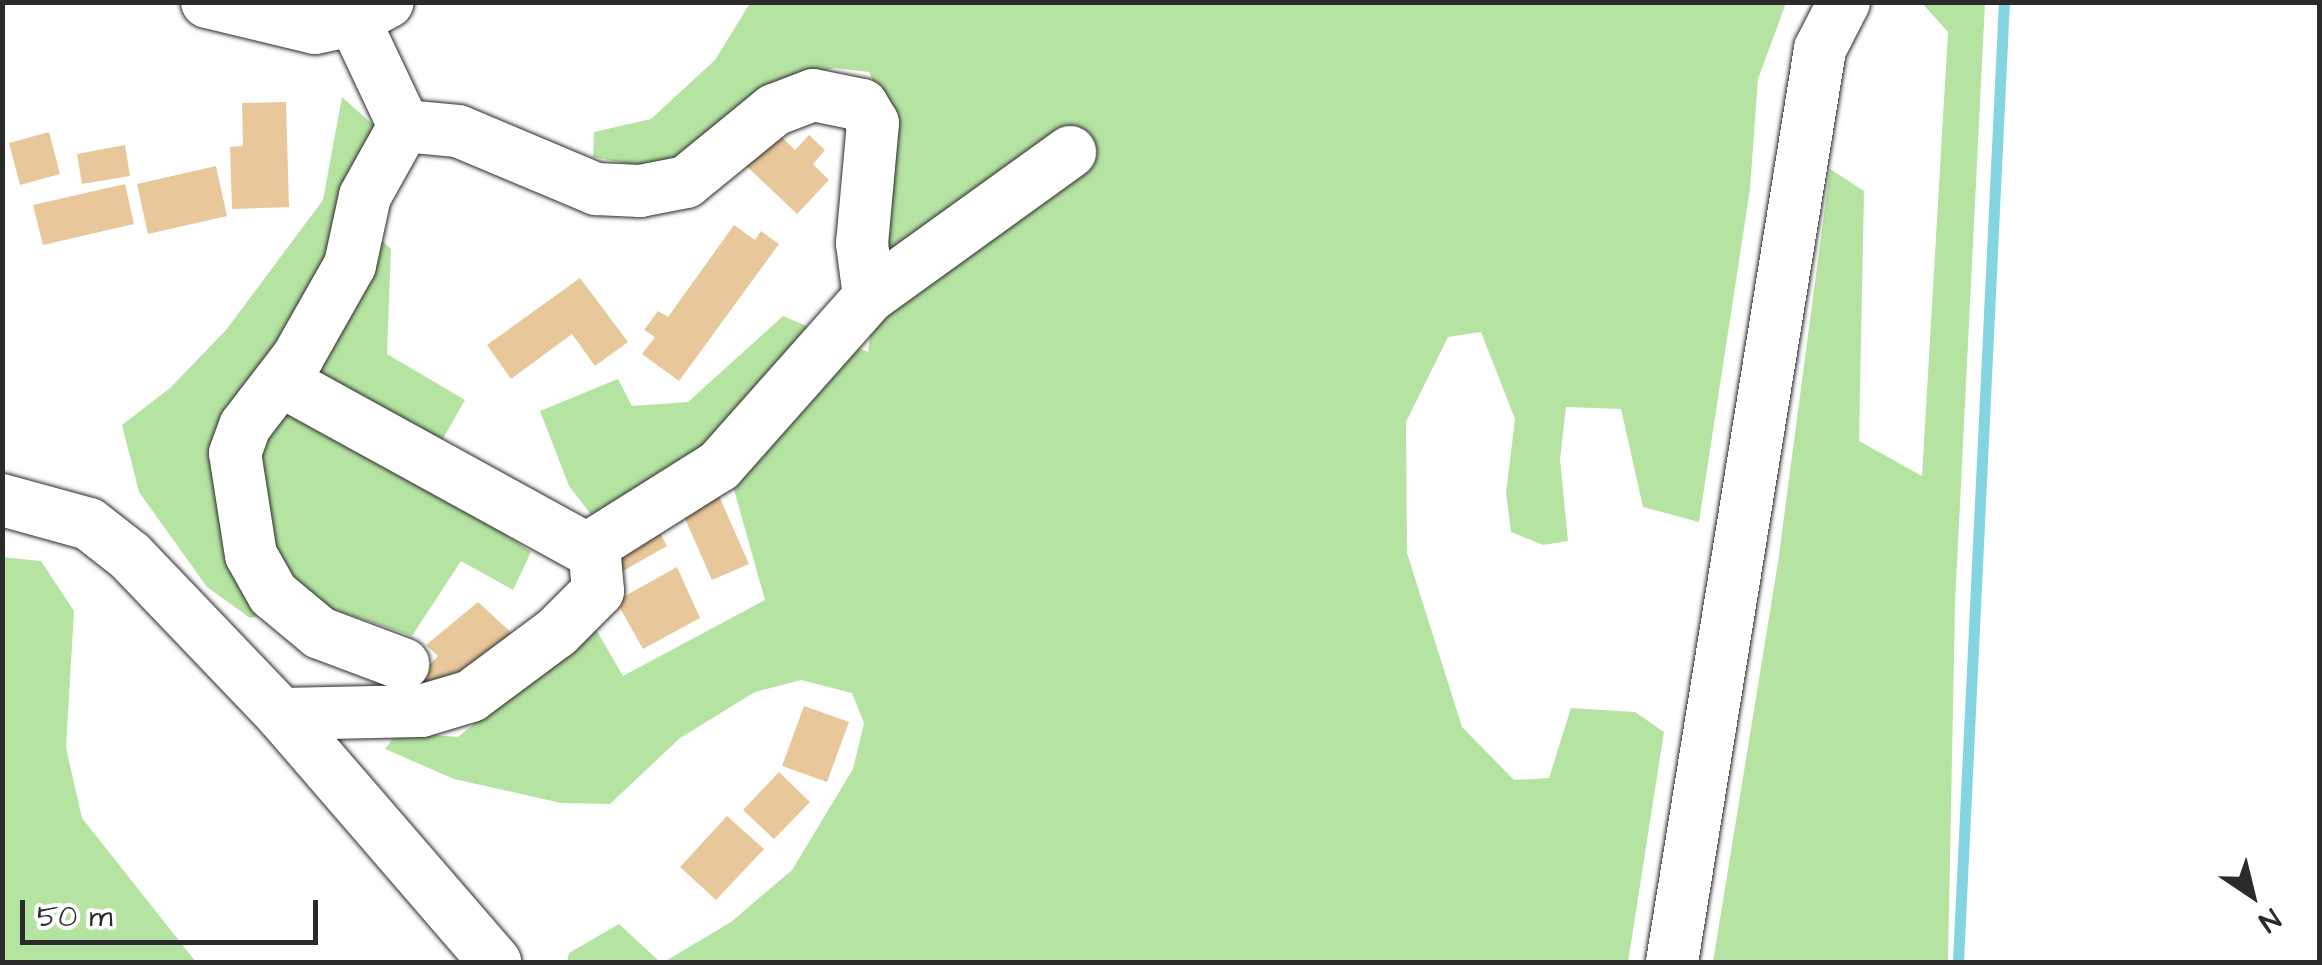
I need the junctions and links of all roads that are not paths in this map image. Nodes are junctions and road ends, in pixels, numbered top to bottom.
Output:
1 (207, 2) edge
2 (1844, 2) edge
3 (371, 12) edge
4 (404, 126) junction
5 (1070, 152) dead end
6 (868, 297) junction
7 (281, 380) junction
8 (2, 500) edge
9 (586, 549) junction
10 (403, 664) dead end
11 (280, 714) junction
12 (494, 962) edge
13 (1672, 962) edge

1 - 3 street
2 - 13 street
3 - 4 street
4 - 6 street
4 - 7 street
5 - 6 street
6 - 9 street
7 - 9 street
7 - 10 street
8 - 11 street
9 - 11 street
11 - 12 street

